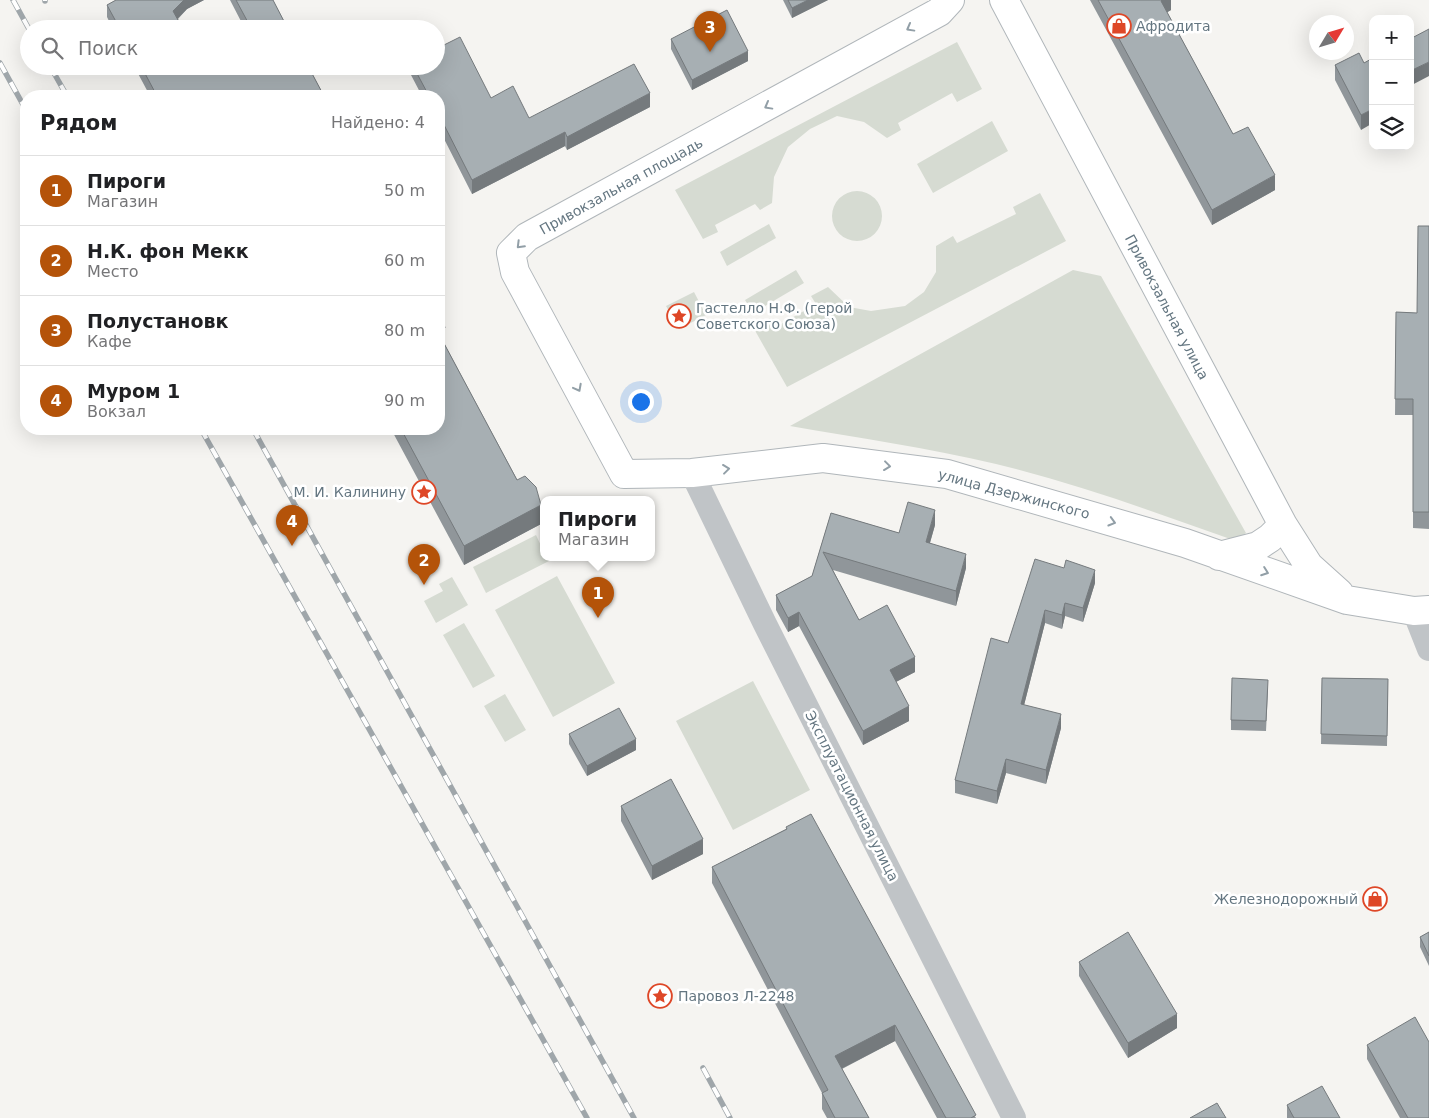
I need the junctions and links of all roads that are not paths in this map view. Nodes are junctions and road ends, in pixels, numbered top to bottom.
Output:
1 (950, 0) edge
2 (1004, 0) edge
3 (692, 473) junction
4 (624, 474) joint
5 (1283, 525) junction
6 (1219, 556) junction
7 (1346, 600) junction
8 (1422, 610) edge
9 (1429, 649) edge
10 (1014, 1118) edge

1 -> 4 street, Привокзальная площадь
2 - 5 street, Привокзальная улица
3 - 4 street, улица Дзержинского
3 -> 6 street, улица Дзержинского
3 - 10 street, Эксплуатационная улица
5 - 6 street
5 - 7 street, Привокзальная улица
6 -> 7 street, улица Дзержинского
7 - 8 street, улица Дзержинского
8 - 9 street

